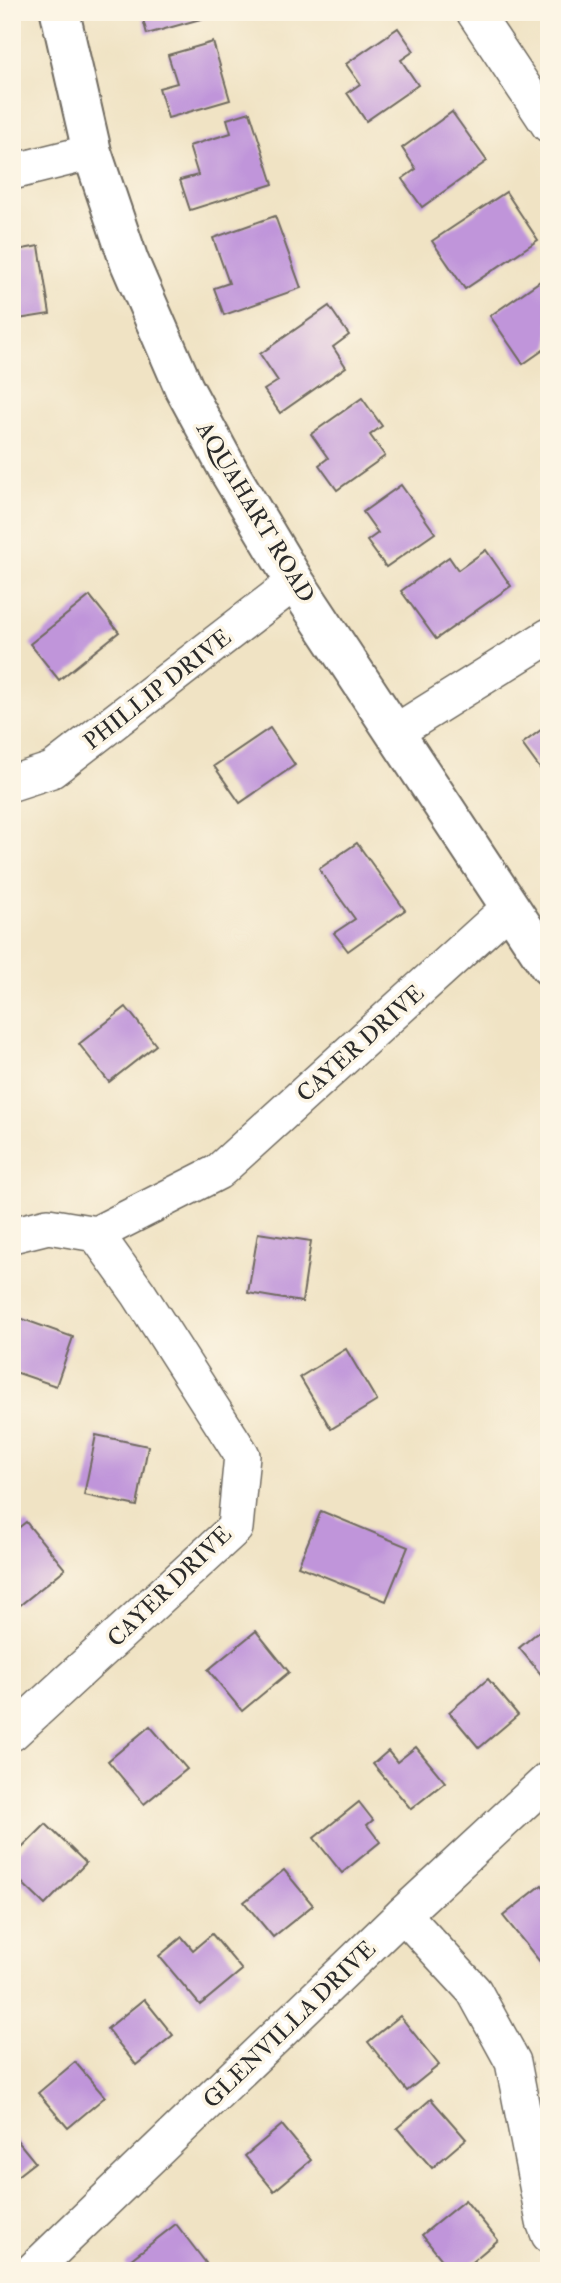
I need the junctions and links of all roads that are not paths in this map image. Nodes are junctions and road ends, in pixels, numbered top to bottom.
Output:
1 (60, 12) edge
2 (474, 12) edge
3 (549, 125) edge
4 (92, 152) junction
5 (12, 172) edge
6 (295, 582) junction
7 (549, 636) edge
8 (394, 733) junction
9 (12, 783) edge
10 (510, 907) junction
11 (549, 966) edge
12 (96, 1234) junction
13 (12, 1235) edge
14 (12, 1733) edge
15 (549, 1779) edge
16 (403, 1914) junction
17 (549, 2235) edge
18 (32, 2271) edge

1 - 4 street, AQUAHART ROAD
2 - 3 street
4 - 5 street
4 - 6 street, AQUAHART ROAD
6 - 8 street, AQUAHART ROAD
6 - 9 street, PHILLIP DRIVE
7 - 8 street
8 - 10 street, AQUAHART ROAD
10 - 11 street, AQUAHART ROAD
10 - 12 street, CAYER DRIVE
12 - 13 street
12 - 14 street, CAYER DRIVE
15 - 16 street, GLENVILLA DRIVE
16 - 17 street
16 - 18 street, GLENVILLA DRIVE

